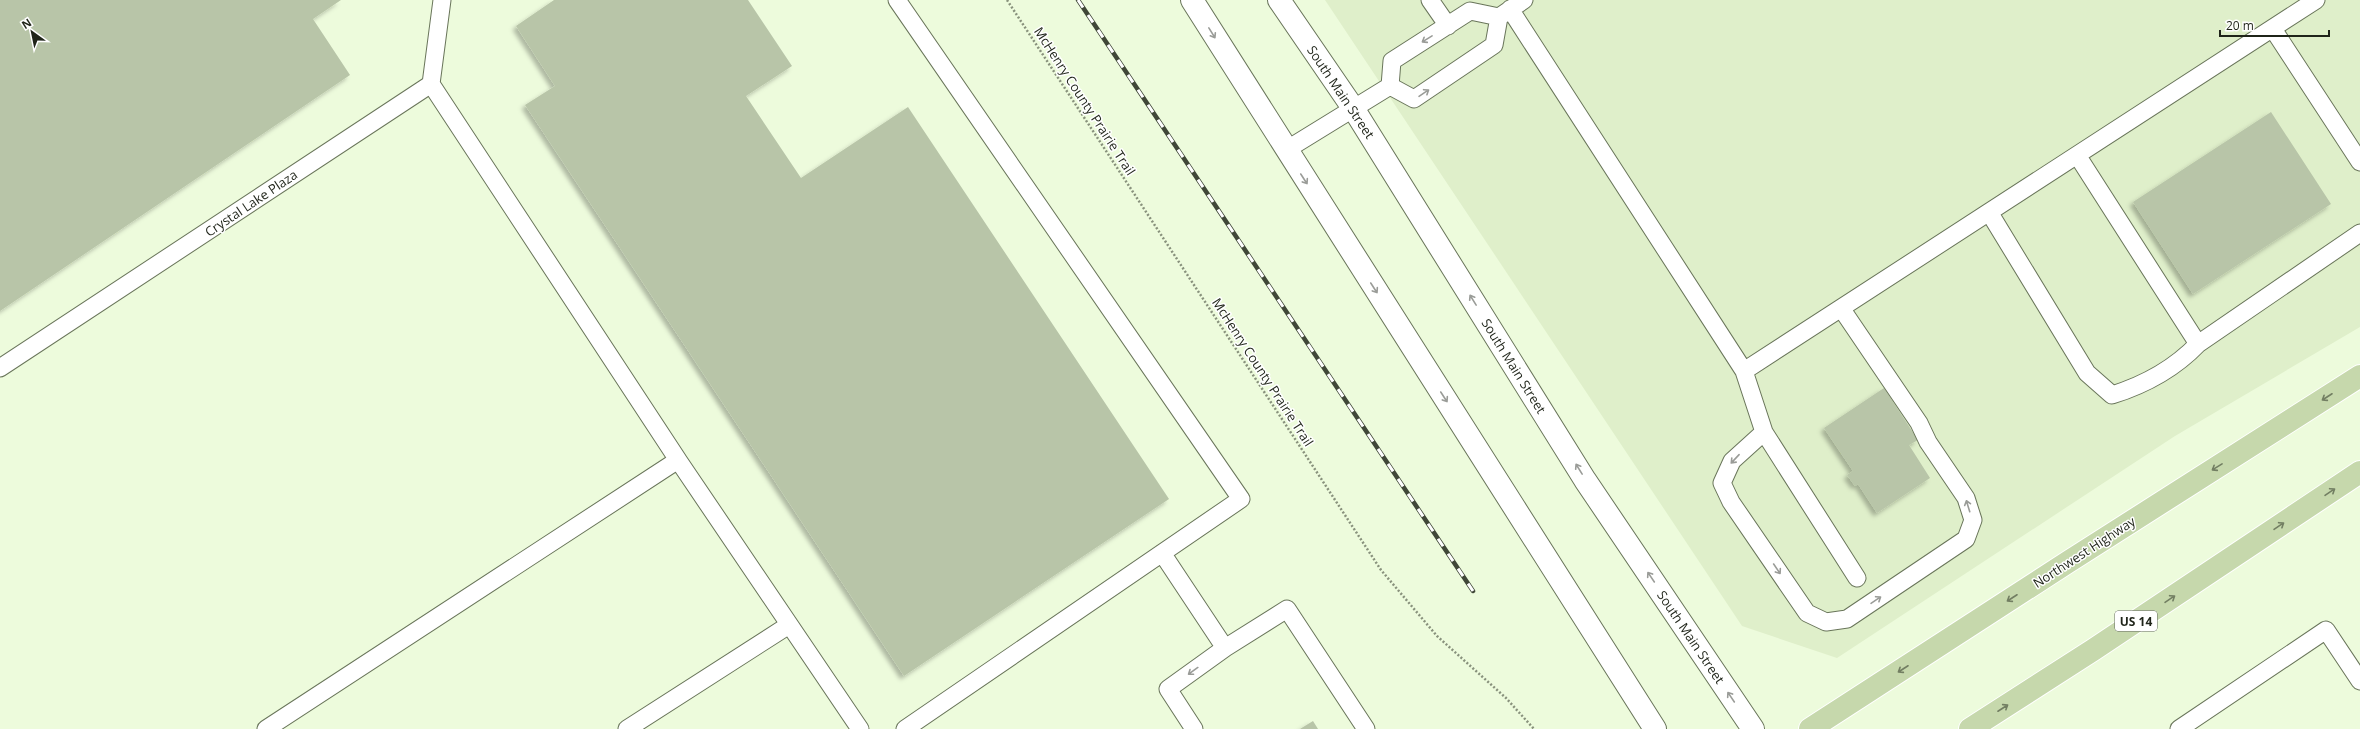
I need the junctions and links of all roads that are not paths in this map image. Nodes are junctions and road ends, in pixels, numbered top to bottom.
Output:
1 (442, 0) edge
2 (897, 0) edge
3 (1192, 0) edge
4 (1279, 0) edge
5 (1430, 0) edge
6 (2316, 0) edge
7 (1511, 8) edge
8 (1448, 26) junction
9 (2273, 29) junction
10 (431, 84) junction
11 (1390, 86) junction
12 (1353, 108) junction
13 (1286, 150) junction
14 (2077, 155) junction
15 (2360, 162) edge
16 (1989, 212) junction
17 (2360, 233) edge
18 (1841, 308) junction
19 (2198, 344) junction
20 (0, 368) edge
21 (1744, 371) junction
22 (2360, 376) edge
23 (1764, 432) junction
24 (678, 460) junction
25 (2360, 472) edge
26 (1162, 553) junction
27 (1857, 578) dead end
28 (789, 625) junction
29 (1225, 648) junction
30 (2360, 682) edge
31 (266, 729) edge
32 (627, 729) edge
33 (860, 729) edge
34 (905, 729) edge
35 (1194, 729) edge
36 (1366, 729) edge
37 (1655, 729) edge
38 (1753, 729) edge
39 (1810, 729) edge
40 (1970, 729) edge
41 (2180, 729) edge

1 - 10 lane
2 - 26 lane
3 -> 13 street
4 - 12 street, South Main Street
5 - 8 lane
6 - 9 lane
7 - 8 lane
11 -> 7 lane
7 - 21 lane
8 -> 11 lane
9 - 14 lane
9 - 15 lane
10 - 20 lane, Crystal Lake Plaza
10 - 24 lane
11 - 12 lane
12 - 13 lane
38 -> 12 street, South Main Street
13 -> 37 street
14 - 16 lane
14 - 19 lane
16 - 18 lane
16 - 19 lane
17 - 19 lane
18 - 21 lane
23 -> 18 lane
21 - 23 lane
22 -> 39 main road, Northwest Highway
23 - 27 lane
24 - 28 lane
24 - 31 lane
40 -> 25 main road, US 14
26 - 29 lane
26 - 34 lane
28 - 32 lane
28 - 33 lane
29 -> 35 lane
29 - 36 lane
30 - 41 lane

